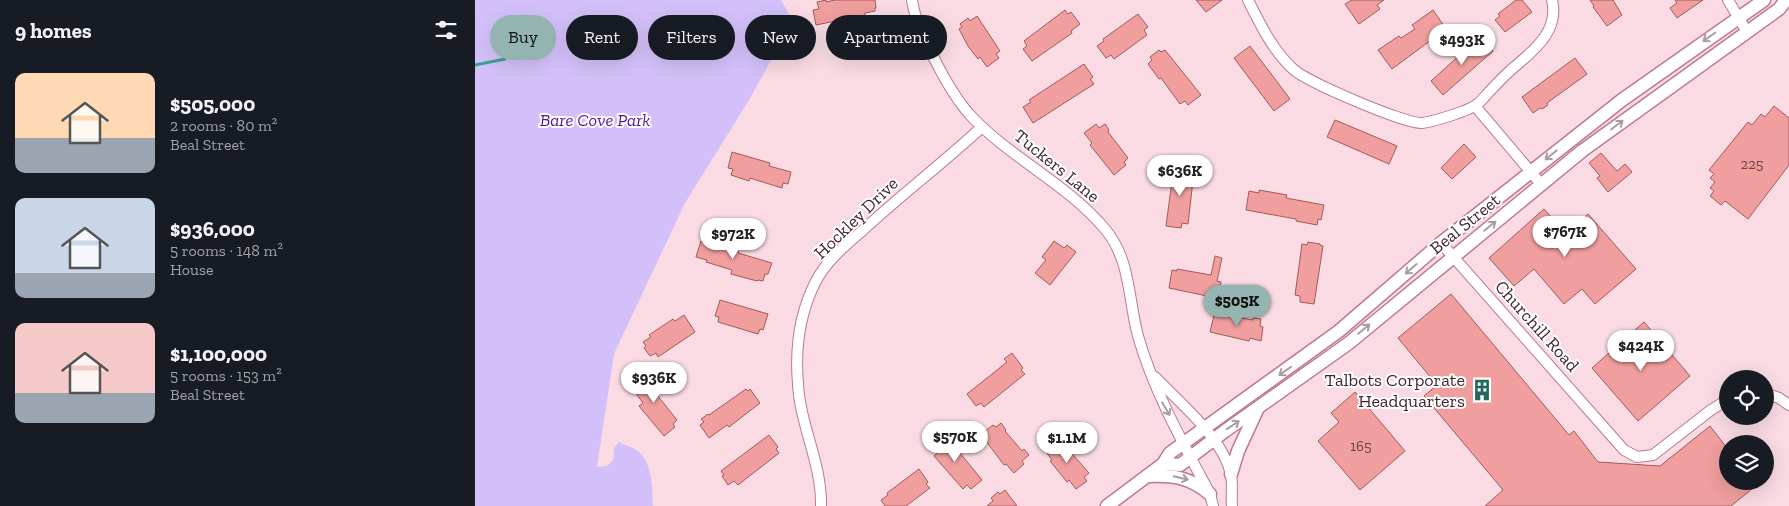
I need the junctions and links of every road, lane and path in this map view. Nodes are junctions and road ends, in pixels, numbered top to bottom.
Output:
1 (912, 0) edge
2 (1248, 0) edge
3 (1552, 0) edge
4 (1728, 0) edge
5 (1764, 0) edge
6 (1786, 0) edge
7 (1739, 17) junction
8 (1747, 32) junction
9 (1475, 106) junction
10 (982, 127) junction
11 (1530, 172) junction
12 (1541, 184) junction
13 (1441, 243) junction
14 (1453, 256) junction
15 (1151, 373) junction
16 (1774, 396) edge
17 (1719, 405) edge
18 (1789, 405) edge
19 (1259, 408) junction
20 (1204, 428) junction
21 (1213, 440) junction
22 (1183, 444) junction
23 (1191, 458) junction
24 (1163, 464) junction
25 (1231, 474) junction
26 (1147, 476) junction
27 (1211, 500) edge
28 (821, 506) edge
29 (1107, 506) edge
30 (1231, 506) edge

1 - 10 street, Tuckers Lane
2 - 9 street
3 - 9 street
4 - 7 street
5 - 7 street, Beal Street
6 - 8 street, Beal Street
7 - 8 street
7 -> 11 street, Beal Street
12 -> 8 street, Beal Street
9 - 11 street
10 - 15 street, Tuckers Lane
10 - 28 street, Hockley Drive
11 - 12 street
11 - 13 street, Beal Street
14 -> 12 street, Beal Street
13 - 14 street, Churchill Road
13 -> 20 street, Beal Street
14 - 17 street, Churchill Road
19 -> 14 street, Beal Street
15 - 20 street, Tuckers Lane
15 -> 22 street, Tuckers Lane
16 - 18 street
21 -> 19 street, Beal Street
19 - 25 street
20 - 21 street, Tuckers Lane
20 - 22 street, Beal Street
21 - 23 street, Beal Street
21 - 25 street, Tuckers Lane
22 - 23 street, Tuckers Lane
22 - 24 street, Beal Street
23 - 24 street, Beal Street
23 - 27 street, Tuckers Lane
24 - 26 street, Beal Street
25 - 30 street
26 -> 27 street
26 - 29 street, Beal Street

